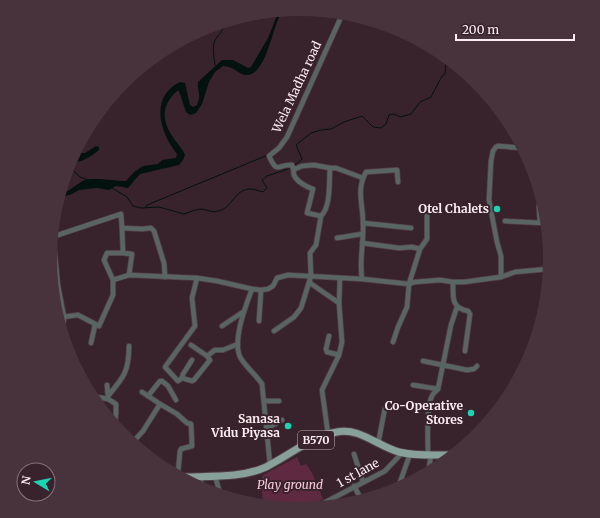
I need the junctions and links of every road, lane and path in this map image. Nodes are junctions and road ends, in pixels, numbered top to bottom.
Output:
1 (340, 20) edge
2 (515, 148) edge
3 (293, 166) junction
4 (330, 168) junction
5 (363, 178) junction
6 (398, 182) dead end
7 (427, 215) dead end
8 (321, 216) junction
9 (504, 221) dead end
10 (363, 223) junction
11 (541, 223) edge
12 (122, 228) junction
13 (411, 228) dead end
14 (362, 234) junction
15 (59, 235) edge
16 (337, 238) dead end
17 (362, 243) junction
18 (420, 249) junction
19 (123, 254) junction
20 (542, 270) edge
21 (129, 275) junction
22 (311, 276) junction
23 (165, 277) junction
24 (501, 277) junction
25 (197, 278) junction
26 (340, 278) junction
27 (362, 279) junction
28 (113, 280) junction
29 (453, 282) junction
30 (310, 283) junction
31 (409, 284) junction
32 (252, 289) junction
33 (261, 290) junction
34 (339, 303) junction
35 (457, 307) junction
36 (243, 312) junction
37 (64, 317) edge
38 (259, 321) dead end
39 (95, 325) junction
40 (222, 326) dead end
41 (274, 331) dead end
42 (329, 336) dead end
43 (393, 342) dead end
44 (91, 343) dead end
45 (238, 344) junction
46 (191, 345) dead end
47 (129, 346) dead end
48 (465, 351) dead end
49 (339, 354) junction
50 (207, 356) junction
51 (192, 360) dead end
52 (423, 361) dead end
53 (443, 365) junction
54 (477, 366) dead end
55 (182, 378) junction
56 (108, 385) dead end
57 (413, 386) dead end
58 (438, 389) junction
59 (142, 392) dead end
60 (148, 396) junction
61 (100, 397) edge
62 (108, 397) junction
63 (176, 400) dead end
64 (265, 401) junction
65 (279, 401) dead end
66 (160, 404) junction
67 (385, 408) dead end
68 (115, 417) edge
69 (282, 420) dead end
70 (266, 429) junction
71 (328, 434) junction
72 (136, 438) edge
73 (378, 444) junction
74 (402, 453) junction
75 (354, 454) dead end
76 (410, 454) junction
77 (430, 455) junction
78 (444, 455) edge
79 (270, 464) junction
80 (429, 465) edge
81 (178, 469) edge
82 (215, 476) junction
83 (193, 477) edge
84 (200, 477) junction
85 (401, 480) edge
86 (201, 481) edge
87 (363, 482) junction
88 (354, 486) junction
89 (218, 488) edge
90 (359, 495) edge
91 (329, 500) edge

1 - 3 street, Wela Madha road
2 - 24 street
3 - 4 street
3 - 8 street
4 - 5 street
4 - 8 street
5 - 6 street
5 - 10 street
7 - 18 street
8 - 22 street
9 - 11 street
10 - 13 street
10 - 14 street
12 - 15 street
12 - 19 street
12 - 23 street
14 - 16 street
14 - 17 street
17 - 18 street
17 - 27 street
18 - 31 street
19 - 21 street
19 - 28 street
20 - 24 street
21 - 23 street
21 - 28 street
22 - 26 street
22 - 30 street
22 - 33 street
23 - 25 street
24 - 29 street
25 - 32 street
25 - 55 street
26 - 27 street
26 - 34 street
27 - 31 street
28 - 39 street
29 - 31 street
29 - 35 street
30 - 34 street
30 - 41 street
31 - 43 street
32 - 33 street
32 - 36 street
33 - 38 street
34 - 49 street
35 - 48 street
35 - 53 street
36 - 40 street
36 - 45 street
37 - 39 street
39 - 44 street
42 - 49 street
45 - 50 street
45 - 64 street
46 - 50 street
47 - 62 street
49 - 71 street
50 - 55 street
51 - 55 street
52 - 53 street
53 - 54 street
53 - 58 street
56 - 62 street
57 - 58 street
58 - 77 street
59 - 60 street
60 - 63 street
60 - 66 street
61 - 62 street
62 - 68 street
64 - 65 street
64 - 70 street
66 - 72 street
66 - 81 street
67 - 73 street
69 - 70 street
70 - 79 street
71 - 73 main road, B570
71 - 79 main road, B570
73 - 74 main road, B570
74 - 76 main road, B570
74 - 87 street, 1 st lane
75 - 87 street
76 - 77 main road, B570
76 - 85 street
77 - 78 main road, B570
77 - 80 street
79 - 82 main road, B570
82 - 84 main road, B570
82 - 89 street
83 - 84 main road, B570
84 - 86 street
87 - 88 street, 1 st lane
88 - 90 street
88 - 91 street, 1 st lane

